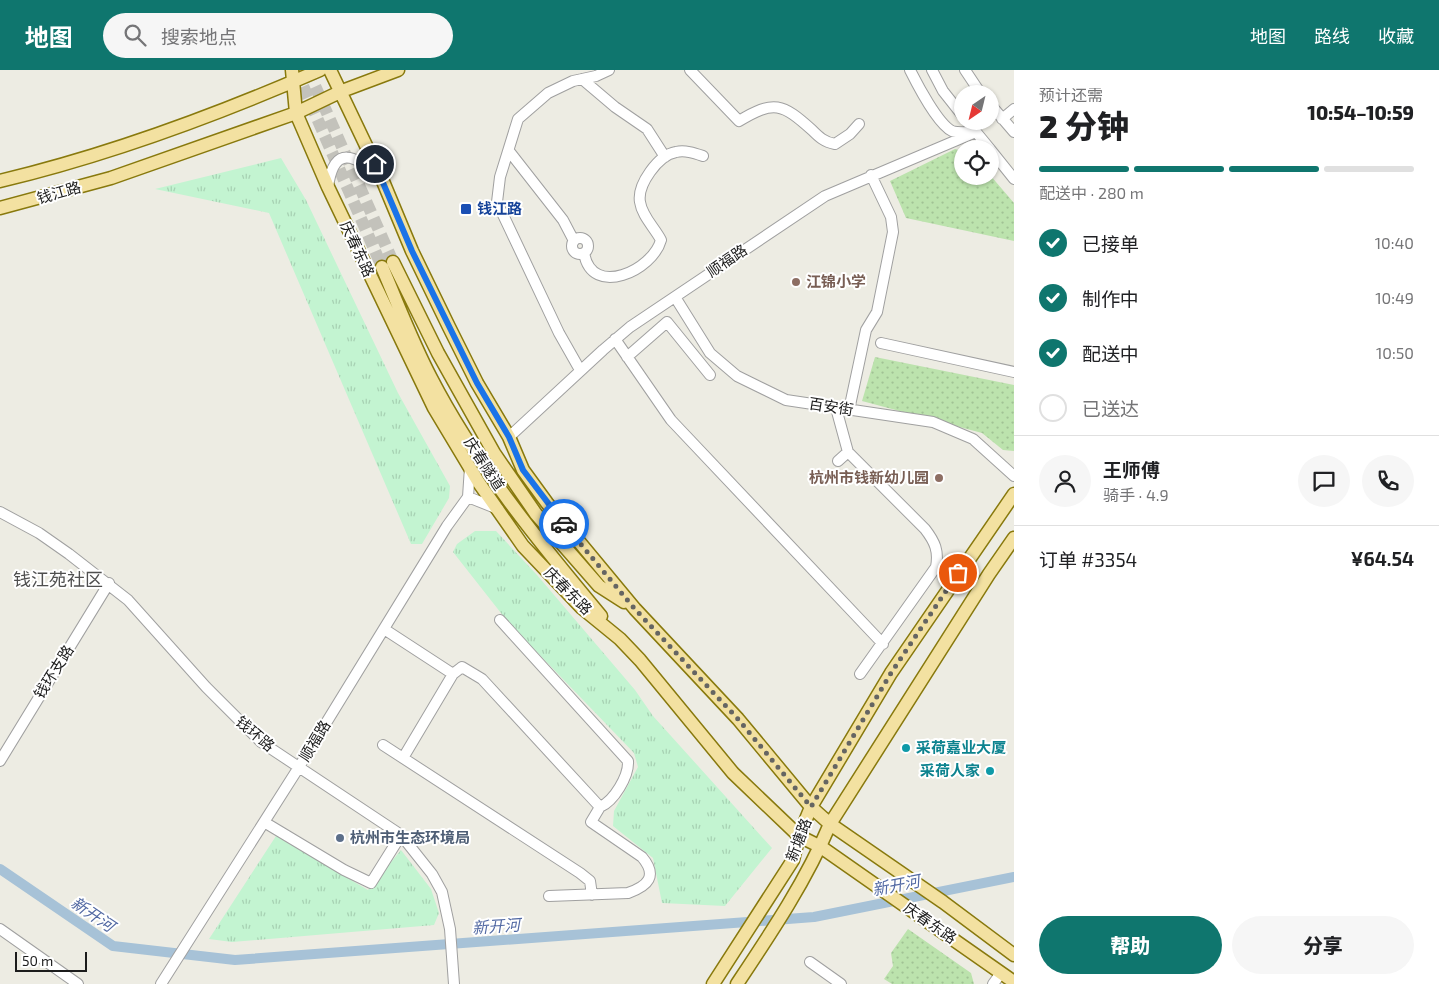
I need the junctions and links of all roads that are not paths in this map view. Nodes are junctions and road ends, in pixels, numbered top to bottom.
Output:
1 (320, 70) edge
2 (330, 70) edge
3 (398, 70) edge
4 (609, 70) edge
5 (690, 70) edge
6 (910, 70) edge
7 (932, 70) edge
8 (965, 70) edge
9 (290, 73) edge
10 (582, 79) junction
11 (975, 85) edge
12 (342, 91) junction
13 (954, 105) edge
14 (1014, 109) edge
15 (296, 114) junction
16 (999, 114) edge
17 (1002, 118) junction
18 (859, 124) dead end
19 (976, 132) junction
20 (1014, 132) edge
21 (983, 140) edge
22 (509, 151) junction
23 (703, 156) dead end
24 (665, 157) junction
25 (999, 160) edge
26 (871, 175) junction
27 (382, 179) junction
28 (1014, 179) edge
29 (0, 181) edge
30 (328, 187) junction
31 (0, 208) edge
32 (676, 297) junction
33 (615, 340) junction
34 (881, 343) dead end
35 (627, 357) junction
36 (580, 370) junction
37 (1014, 372) edge
38 (710, 376) dead end
39 (836, 408) junction
40 (849, 410) junction
41 (509, 437) junction
42 (848, 452) junction
43 (838, 461) dead end
44 (470, 467) junction
45 (1014, 476) edge
46 (1014, 494) edge
47 (468, 497) junction
48 (498, 509) junction
49 (0, 512) edge
50 (1014, 538) edge
51 (109, 583) junction
52 (634, 608) junction
53 (500, 620) dead end
54 (384, 629) junction
55 (620, 639) junction
56 (883, 644) junction
57 (453, 674) junction
58 (860, 674) dead end
59 (383, 745) dead end
60 (403, 758) junction
61 (0, 761) edge
62 (299, 767) junction
63 (600, 807) junction
64 (811, 807) junction
65 (264, 822) junction
66 (830, 824) junction
67 (401, 836) junction
68 (799, 836) junction
69 (820, 847) junction
70 (592, 894) junction
71 (549, 896) dead end
72 (0, 930) edge
73 (1014, 955) edge
74 (810, 962) dead end
75 (1001, 972) junction
76 (1014, 982) edge
77 (78, 984) edge
78 (161, 984) edge
79 (454, 984) edge
80 (714, 984) edge
81 (737, 984) edge
82 (841, 984) edge
83 (993, 984) edge

1 - 9 main road, 钱江路
2 - 12 main road, 庆春东路
3 - 12 main road, 钱江路
4 - 10 street
5 - 18 street
6 - 19 street
7 - 13 street
8 - 11 street
9 - 15 main road, 庆春东路
9 - 29 main road, 钱江路
10 - 22 street
10 - 24 street
12 - 15 main road, 钱江路
12 - 27 main road, 庆春东路
14 - 17 street
15 - 30 main road, 庆春东路
15 - 31 main road, 钱江路
16 - 17 street
17 - 20 street
19 - 21 street
19 - 26 street, 顺福路
22 - 24 street
22 - 36 street
23 - 24 street
25 - 28 street
26 - 32 street, 顺福路
26 - 40 street
27 - 30 street
27 - 41 main road, 庆春东路
30 - 44 main road, 庆春东路
32 - 33 street, 顺福路
32 - 39 street, 百安街
33 - 35 street
33 - 36 street, 顺福路
34 - 37 street
35 - 38 street
35 - 56 street
36 - 41 street, 顺福路
39 - 40 street, 百安街
39 - 42 street
40 - 45 street, 百安街
41 - 52 main road, 庆春东路
42 - 43 street
42 - 56 street
44 - 47 street
44 - 48 main road, 庆春东路
46 - 64 main road, 新塘路
47 - 48 street
47 - 54 street, 顺福路
48 - 55 main road, 庆春东路
49 - 51 street, 钱环路
50 - 66 main road, 新塘路
51 - 61 street, 钱环支路
51 - 62 street, 钱环路
52 - 55 main road, 庆春隧道
52 - 64 main road, 庆春东路
53 - 63 street
54 - 57 street
54 - 62 street, 顺福路
55 - 68 main road, 庆春东路
56 - 58 street
57 - 60 street
57 - 63 street
59 - 60 street
60 - 70 street
62 - 65 street, 顺福路
62 - 67 street, 钱环路
63 - 70 street
64 - 66 main road, 庆春东路
64 - 68 main road, 新塘路
65 - 67 street
65 - 78 street, 顺福路
66 - 69 main road, 新塘路
66 - 73 main road, 庆春东路
67 - 79 street, 钱环路
68 - 69 main road, 庆春东路
68 - 80 main road, 新塘路
69 - 75 main road, 庆春东路
69 - 81 main road, 新塘路
70 - 71 street
72 - 77 street
74 - 82 street
75 - 76 main road, 庆春东路
75 - 83 street

